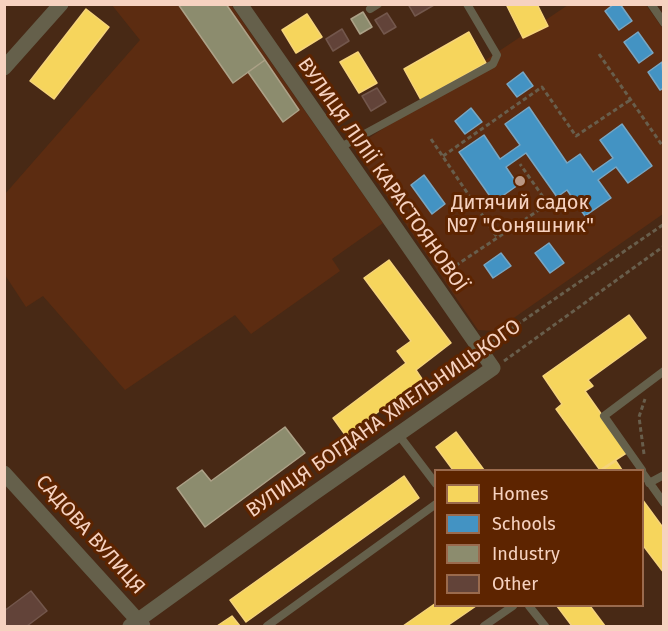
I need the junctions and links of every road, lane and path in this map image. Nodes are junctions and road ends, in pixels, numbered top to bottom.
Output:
1 (61, 4) edge
2 (240, 4) edge
3 (378, 4) edge
4 (467, 4) edge
5 (651, 4) edge
6 (370, 9) dead end
7 (663, 23) edge
8 (599, 54) dead end
9 (4, 68) edge
10 (630, 100) junction
11 (431, 139) dead end
12 (663, 147) edge
13 (338, 148) junction
14 (443, 156) junction
15 (520, 164) dead end
16 (663, 224) edge
17 (497, 237) junction
18 (663, 246) edge
19 (432, 282) junction
20 (480, 351) junction
21 (493, 369) junction
22 (663, 371) edge
23 (650, 392) dead end
24 (398, 434) junction
25 (645, 460) dead end
26 (641, 469) edge
27 (4, 472) edge
28 (644, 474) edge
29 (663, 475) edge
30 (434, 483) edge
31 (650, 483) junction
32 (663, 502) edge
33 (434, 505) edge
34 (512, 607) edge
35 (530, 607) edge
36 (137, 625) edge
37 (267, 627) edge
38 (484, 627) edge
39 (545, 627) edge

1 - 9 street
2 - 13 street, ВУЛИЦЯ ЛІЛІЇ КАРАСТОЯНОВОЇ
3 - 6 lane
4 - 13 lane
5 - 7 lane
8 - 10 path
10 - 12 path
10 - 14 path
11 - 14 path
13 - 19 street, ВУЛИЦЯ ЛІЛІЇ КАРАСТОЯНОВОЇ
14 - 17 path
15 - 17 path
16 - 20 path
17 - 19 path
18 - 21 path, ВУЛИЦЯ БОГДАНА ХМЕЛЬНИЦЬКОГО
19 - 20 street, ВУЛИЦЯ ЛІЛІЇ КАРАСТОЯНОВОЇ
20 - 21 street, ВУЛИЦЯ ЛІЛІЇ КАРАСТОЯНОВОЇ
21 - 24 street, ВУЛИЦЯ БОГДАНА ХМЕЛЬНИЦЬКОГО
22 - 26 lane
23 - 25 path
24 - 30 lane
24 - 36 street, ВУЛИЦЯ БОГДАНА ХМЕЛЬНИЦЬКОГО
27 - 36 street, САДОВА ВУЛИЦЯ
28 - 31 lane
29 - 31 lane
31 - 32 lane
33 - 37 lane
34 - 38 lane
35 - 39 lane

